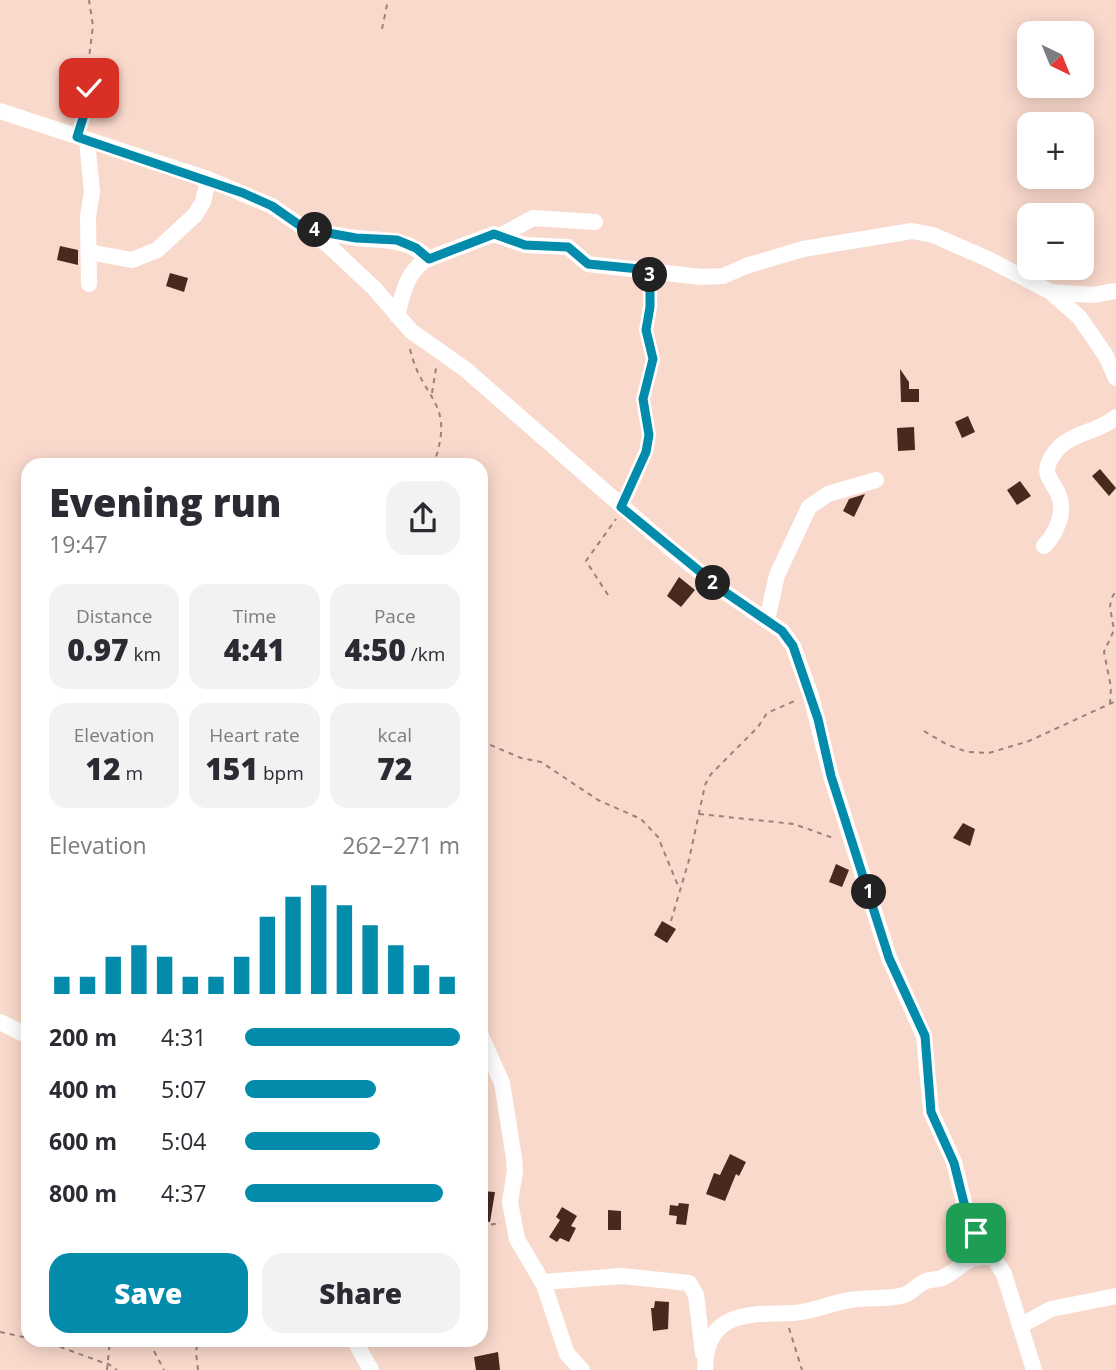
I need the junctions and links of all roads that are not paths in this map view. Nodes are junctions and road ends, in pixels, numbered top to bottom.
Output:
1 (0, 111) edge
2 (82, 139) junction
3 (208, 179) junction
4 (595, 222) dead end
5 (305, 229) junction
6 (502, 234) junction
7 (89, 253) junction
8 (429, 259) junction
9 (89, 284) dead end
10 (1116, 291) edge
11 (1051, 292) junction
12 (397, 316) junction
13 (1116, 379) edge
14 (1116, 417) edge
15 (876, 480) dead end
16 (1044, 547) dead end
17 (768, 620) junction
18 (0, 1022) edge
19 (21, 1032) edge
20 (488, 1052) edge
21 (994, 1257) junction
22 (543, 1282) junction
23 (1116, 1296) edge
24 (1020, 1326) junction
25 (358, 1347) edge
26 (705, 1366) edge
27 (371, 1370) edge
28 (582, 1370) edge
29 (1034, 1370) edge

1 - 2 street
2 - 3 street
2 - 7 street
3 - 5 street
3 - 7 street
4 - 6 street
5 - 8 street
5 - 12 street
6 - 8 street
6 - 11 street
7 - 9 street
8 - 12 street
10 - 11 street
11 - 13 street
12 - 17 street
14 - 16 street
15 - 17 street
17 - 21 street
18 - 19 street
20 - 22 street
21 - 24 street
21 - 26 street
22 - 26 street
22 - 28 street
23 - 24 street
24 - 29 street
25 - 27 street

